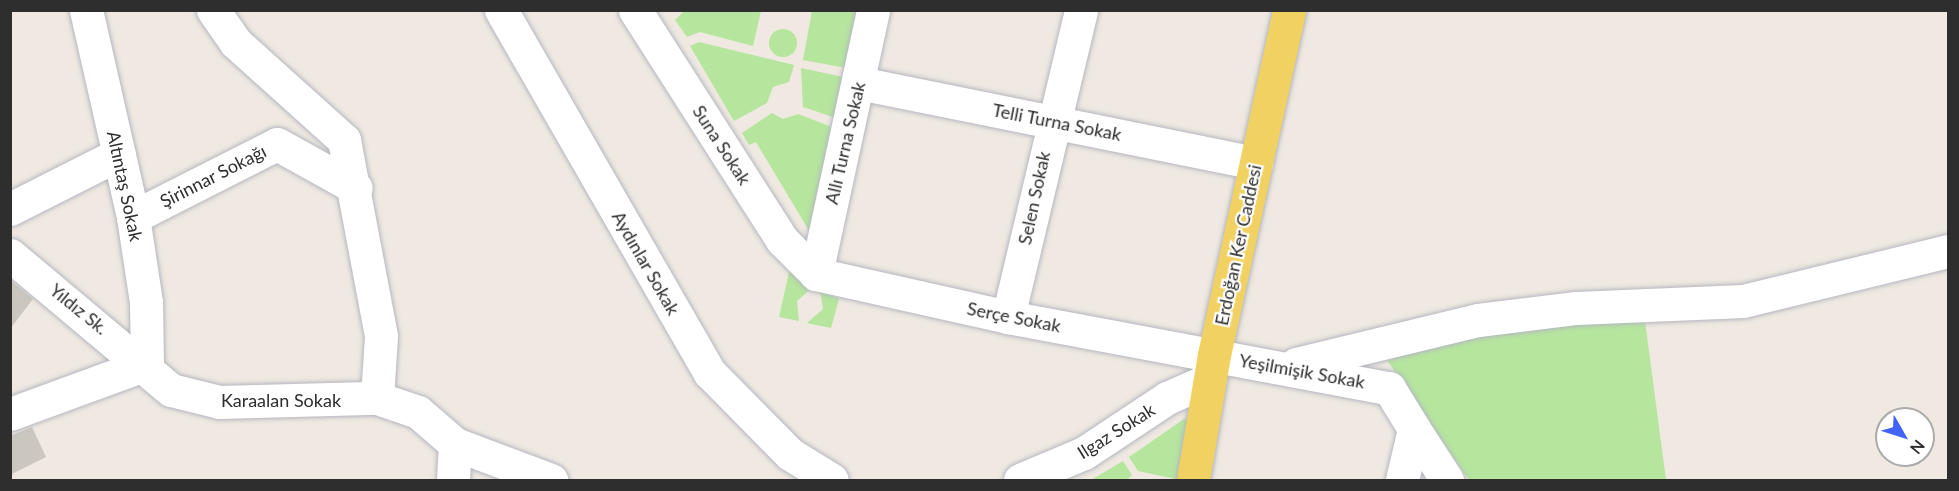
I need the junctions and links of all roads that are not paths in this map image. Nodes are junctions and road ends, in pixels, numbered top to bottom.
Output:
1 (86, 10) edge
2 (213, 10) edge
3 (501, 10) edge
4 (636, 10) edge
5 (873, 10) edge
6 (1081, 10) edge
7 (1289, 10) edge
8 (859, 83) junction
9 (1052, 121) junction
10 (119, 153) junction
11 (1256, 163) junction
12 (356, 188) junction
13 (10, 209) edge
14 (134, 217) junction
15 (1948, 251) edge
16 (10, 255) edge
17 (816, 274) junction
18 (1008, 317) junction
19 (147, 364) junction
20 (1212, 367) junction
21 (1283, 367) junction
22 (377, 398) junction
23 (10, 414) edge
24 (1414, 429) junction
25 (456, 444) junction
26 (453, 480) edge
27 (551, 480) edge
28 (832, 480) edge
29 (1020, 480) edge
30 (1193, 480) edge
31 (1402, 480) edge
32 (1447, 480) edge

1 - 10 street, Altıntaş Sokak
2 - 12 street
3 - 28 street, Aydınlar Sokak
4 - 17 street, Suna Sokak
5 - 8 street, Allı Turna Sokak
6 - 9 street, Selen Sokak
7 - 11 main road, Erdoğan Ker Caddesi
8 - 9 street, Telli Turna Sokak
8 - 17 street, Allı Turna Sokak
9 - 11 street, Telli Turna Sokak
9 - 18 street, Selen Sokak
10 - 13 street
10 - 14 street, Altıntaş Sokak
11 - 20 main road, Erdoğan Ker Caddesi
12 - 14 street, Şirinnar Sokağı
12 - 22 street
14 - 19 street, Altıntaş Sokak
15 - 21 street
16 - 19 street, Yıldız Sk.
17 - 18 street, Serçe Sokak
18 - 20 street, Serçe Sokak
19 - 22 street, Karaalan Sokak
19 - 23 street
20 - 21 street, Yeşilmişik Sokak
20 - 29 street, Ilgaz Sokak
20 - 30 main road, Erdoğan Ker Caddesi
21 - 24 street, Yeşilmişik Sokak
22 - 25 street, Karaalan Sokak
24 - 31 street
24 - 32 street
25 - 26 street
25 - 27 street, Karaalan Sokak

